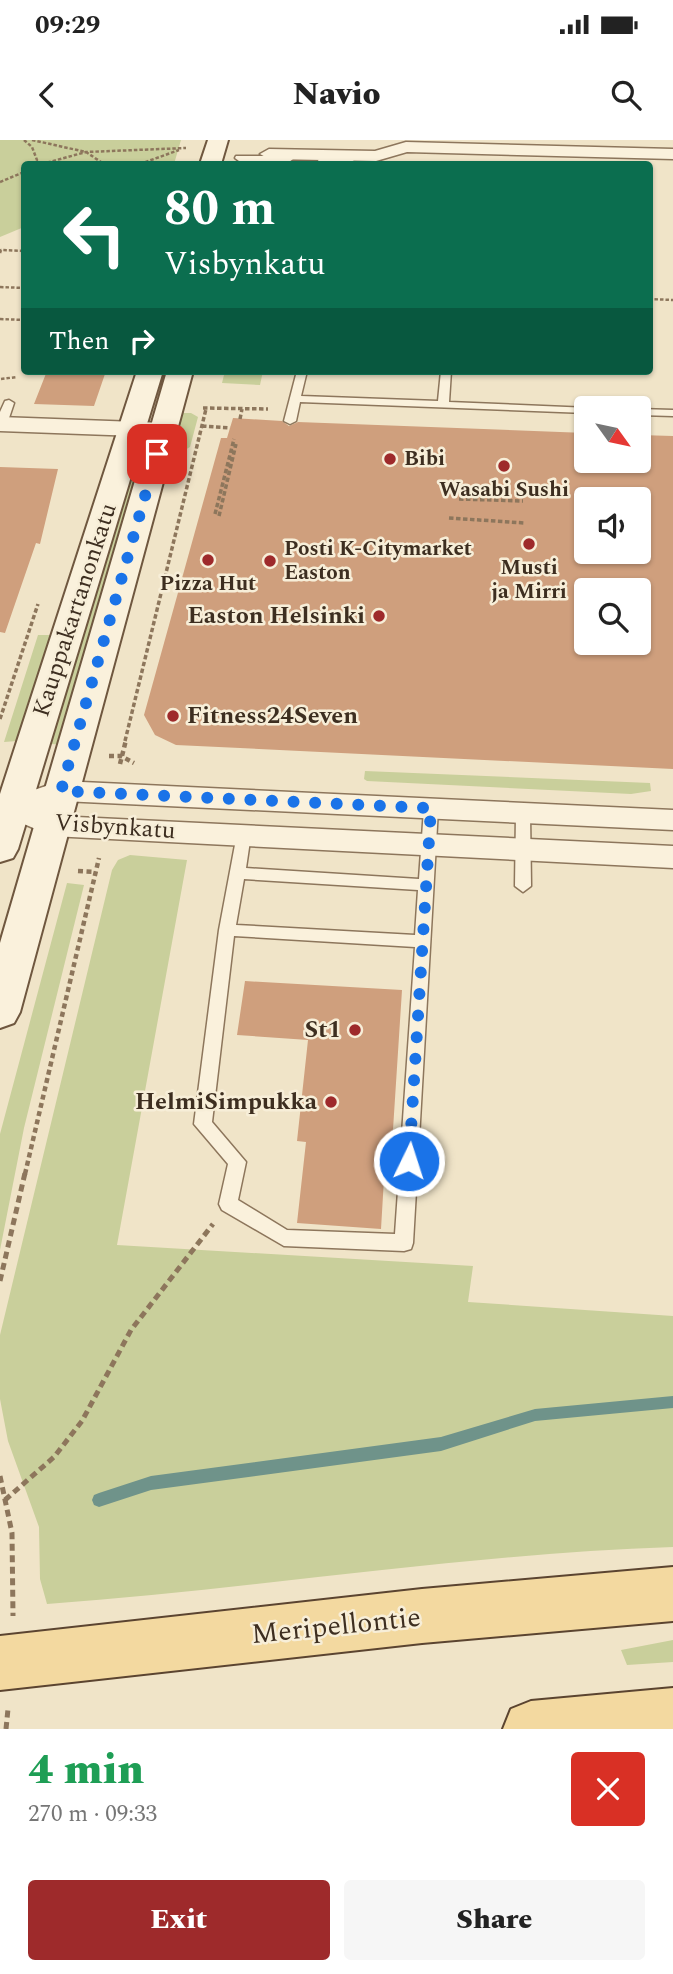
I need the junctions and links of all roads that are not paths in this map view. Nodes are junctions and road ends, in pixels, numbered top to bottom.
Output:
1 (219, 140) edge
2 (515, 151) edge
3 (240, 154) edge
4 (269, 154) dead end
5 (673, 154) edge
6 (212, 161) edge
7 (350, 161) edge
8 (150, 375) edge
9 (178, 375) edge
10 (301, 375) edge
11 (446, 375) edge
12 (297, 399) junction
13 (443, 405) junction
14 (574, 410) edge
15 (651, 412) edge
16 (673, 413) edge
17 (3, 417) edge
18 (290, 421) dead end
19 (148, 429) junction
20 (13, 808) junction
21 (57, 808) junction
22 (431, 808) junction
23 (523, 813) junction
24 (673, 820) edge
25 (244, 834) junction
26 (429, 843) junction
27 (522, 848) junction
28 (0, 849) edge
29 (673, 857) edge
30 (237, 873) junction
31 (426, 885) junction
32 (523, 886) dead end
33 (228, 930) junction
34 (422, 941) junction
35 (0, 1012) edge
36 (673, 1594) edge
37 (0, 1663) edge
38 (673, 1716) edge
39 (531, 1729) edge

1 - 6 main road
2 - 4 street
2 - 5 street
3 - 7 lane
8 - 19 main road, Kauppakartanonkatu
9 - 19 main road, Kauppakartanonkatu
10 - 12 lane
11 - 13 lane
12 - 13 lane
12 - 18 lane
13 - 14 lane
15 - 16 lane
17 - 19 street
19 - 20 main road, Kauppakartanonkatu
19 - 21 main road, Kauppakartanonkatu
20 - 21 street, Visbynkatu
20 - 28 main road, Kauppakartanonkatu
21 - 22 street, Visbynkatu
21 - 25 street, Visbynkatu
21 - 35 main road, Kauppakartanonkatu
22 - 23 street, Visbynkatu
22 - 26 lane
23 - 24 street, Visbynkatu
23 - 27 lane
25 - 26 street, Visbynkatu
25 - 30 lane
26 - 27 street, Visbynkatu
26 - 31 lane
27 - 29 street, Visbynkatu
27 - 32 lane
30 - 31 lane
30 - 33 lane
31 - 34 lane
33 - 34 lane
33 - 34 lane
36 - 37 main road, Meripellontie
38 - 39 main road

